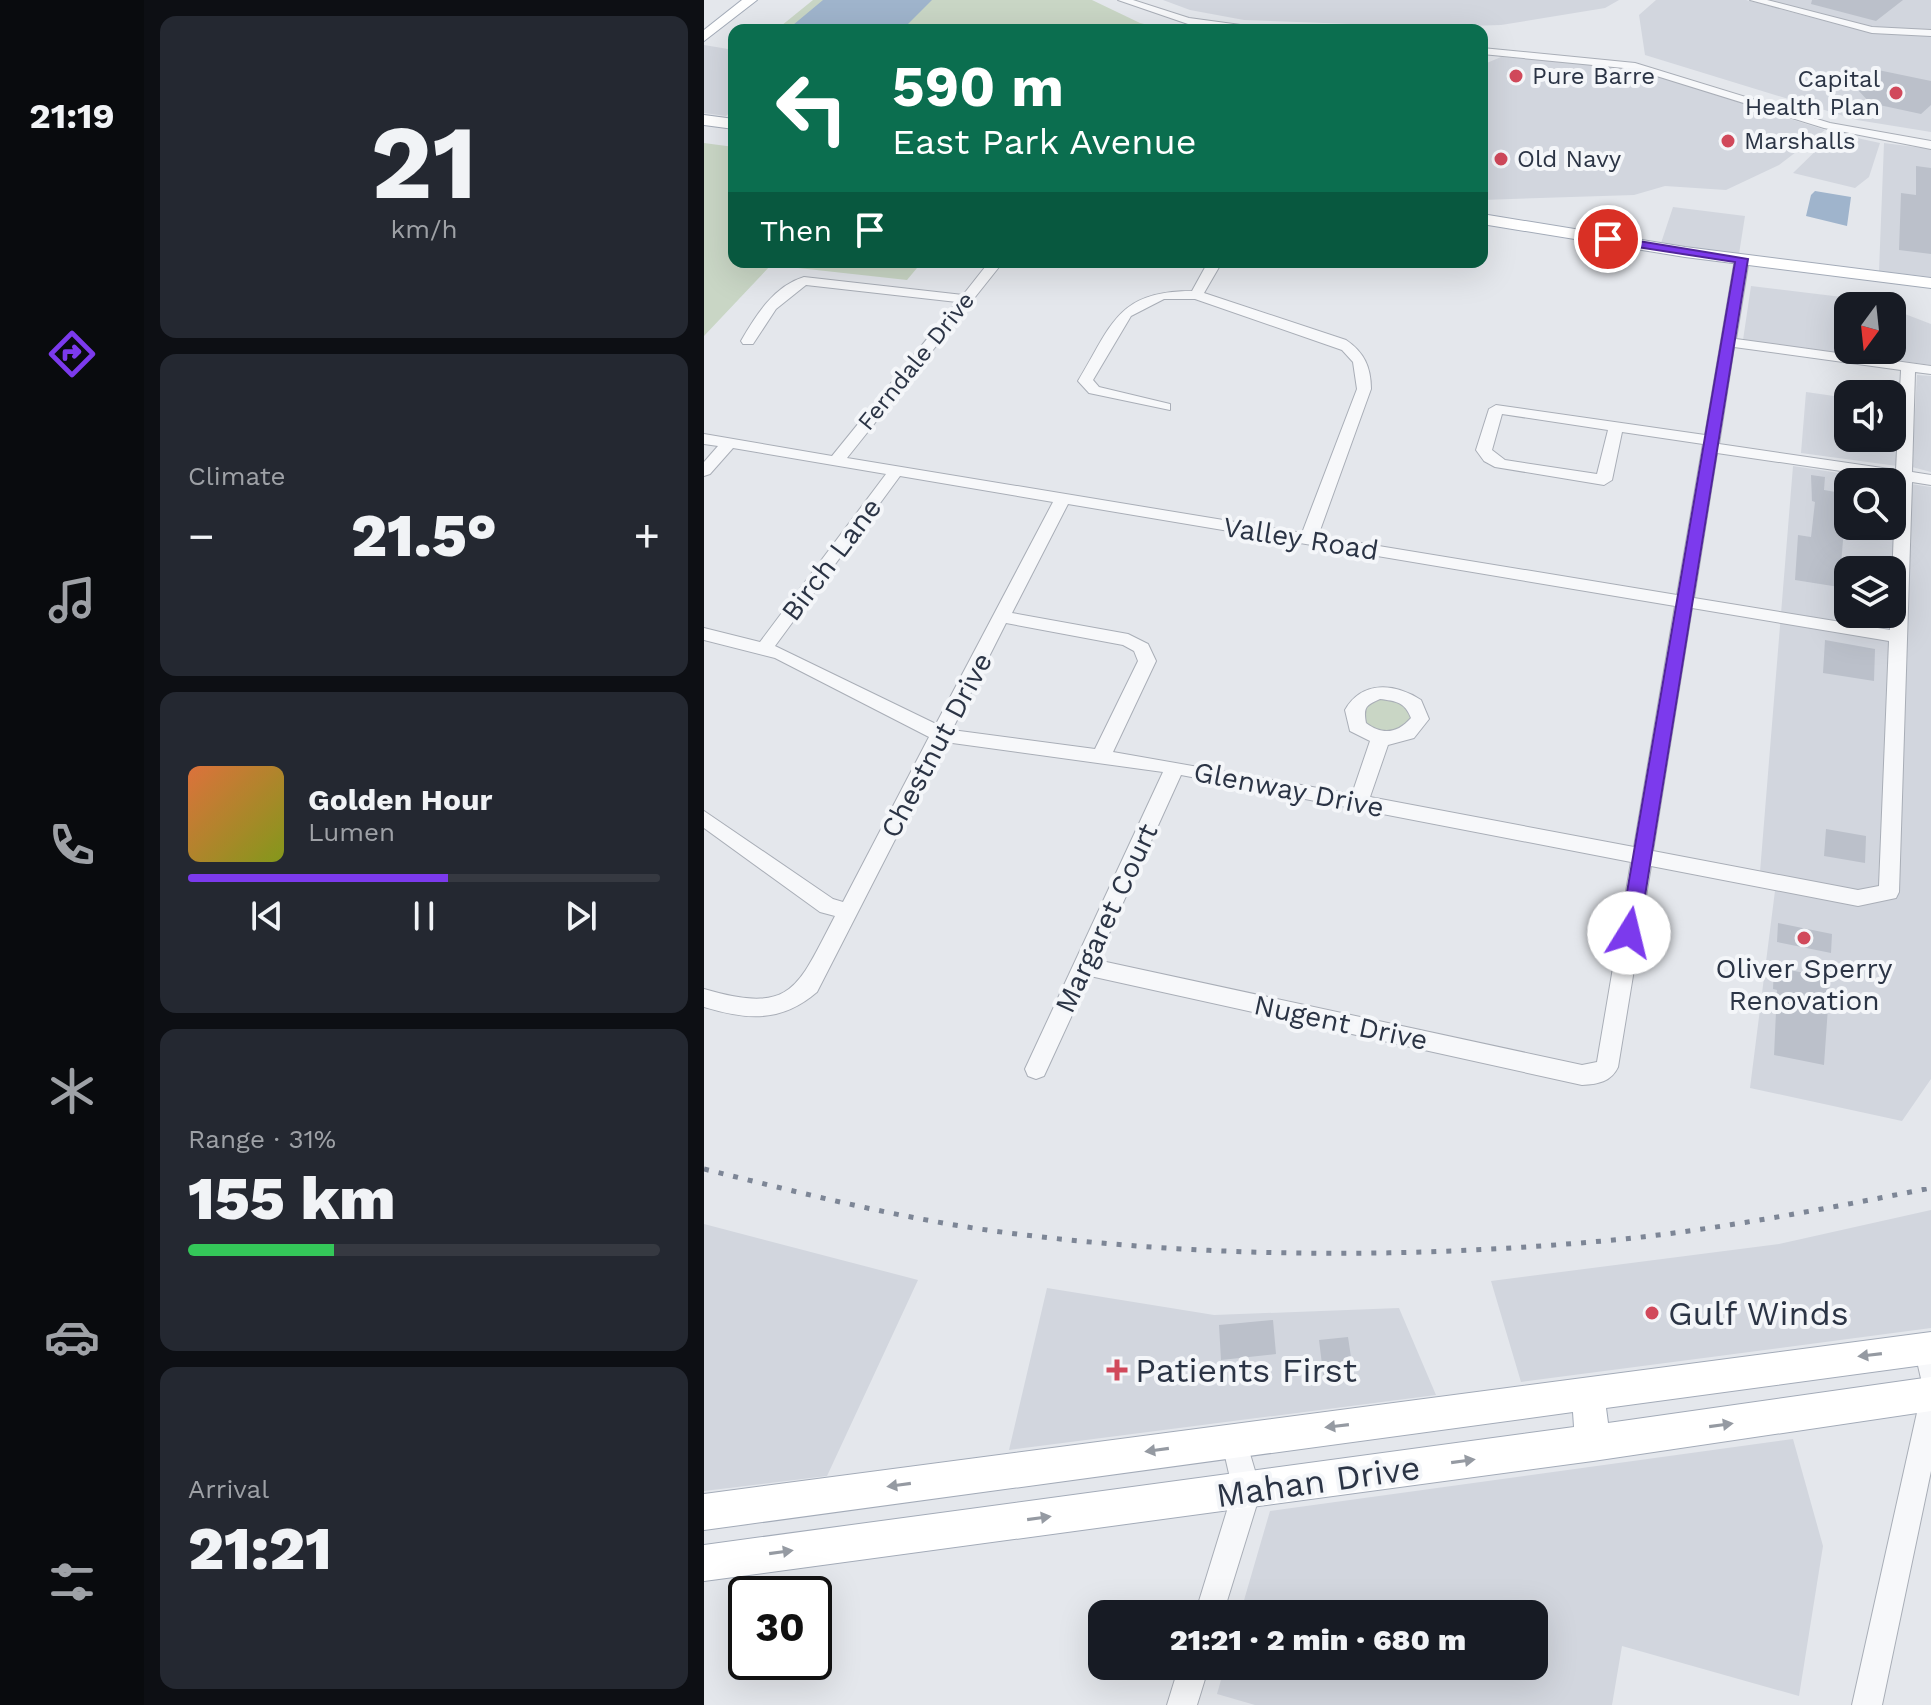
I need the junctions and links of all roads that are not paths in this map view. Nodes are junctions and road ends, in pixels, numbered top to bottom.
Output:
1 (735, 0) edge
2 (750, 0) edge
3 (1105, 0) edge
4 (1123, 0) edge
5 (1755, 0) edge
6 (704, 23) edge
7 (1181, 24) edge
8 (1213, 24) edge
9 (1931, 33) edge
10 (704, 37) edge
11 (1488, 46) edge
12 (1503, 50) junction
13 (1488, 56) edge
14 (704, 120) edge
15 (728, 123) edge
16 (1862, 130) junction
17 (704, 131) edge
18 (728, 134) edge
19 (1931, 138) edge
20 (1931, 145) edge
21 (1488, 220) edge
22 (1488, 230) edge
23 (1741, 264) junction
24 (991, 268) edge
25 (1212, 268) edge
26 (1931, 283) edge
27 (1931, 292) edge
28 (1196, 295) junction
29 (966, 299) junction
30 (748, 341) dead end
31 (1728, 342) junction
32 (1908, 366) junction
33 (1931, 370) edge
34 (1165, 407) dead end
35 (1616, 427) junction
36 (704, 439) edge
37 (729, 443) junction
38 (1711, 444) junction
39 (836, 461) junction
40 (1856, 468) edge
41 (1904, 468) edge
42 (704, 471) edge
43 (896, 471) junction
44 (1906, 476) edge
45 (1931, 480) edge
46 (1063, 498) junction
47 (1308, 539) junction
48 (1902, 540) edge
49 (1685, 602) junction
50 (1003, 617) junction
51 (704, 634) edge
52 (1898, 637) junction
53 (765, 647) junction
54 (941, 735) junction
55 (1381, 738) dead end
56 (1101, 757) junction
57 (1175, 767) junction
58 (1359, 802) junction
59 (704, 818) edge
60 (1642, 857) junction
61 (849, 911) junction
62 (1083, 966) junction
63 (704, 998) edge
64 (1036, 1069) dead end
65 (1930, 1357) edge
66 (1588, 1394) junction
67 (1931, 1394) edge
68 (1931, 1408) edge
69 (1234, 1439) junction
70 (1593, 1444) junction
71 (1247, 1491) junction
72 (704, 1512) edge
73 (704, 1563) edge
74 (1213, 1600) edge
75 (1190, 1680) edge
76 (1182, 1705) edge
77 (1867, 1705) edge

1 - 6 main road
2 - 10 main road
3 - 7 street
4 - 8 street
5 - 9 street
11 - 12 street
12 - 13 street
12 - 16 street
14 - 15 main road
16 - 19 street
16 - 20 street
17 - 18 main road
21 - 23 main road
22 - 23 main road
23 - 26 main road
23 - 27 main road
23 - 31 street
24 - 29 street, Ferndale Drive
25 - 28 street
28 - 34 street
28 - 47 street
29 - 30 street
29 - 39 street, Ferndale Drive
31 - 32 street
31 - 38 street
32 - 33 street
32 - 41 street
35 - 35 street
35 - 38 street
36 - 37 street, Valley Road
37 - 39 street, Valley Road
37 - 42 street
38 - 40 street
38 - 49 street
39 - 43 street, Valley Road
43 - 46 street, Valley Road
43 - 53 street, Birch Lane
44 - 45 street
46 - 47 street, Valley Road
46 - 50 street, Chestnut Drive
47 - 49 street, Valley Road
48 - 52 street
49 - 52 street, Valley Road
49 - 60 street
50 - 54 street, Chestnut Drive
50 - 56 street
51 - 53 street, Glenway Drive
52 - 60 street, Glenway Drive
53 - 54 street, Glenway Drive
54 - 56 street, Glenway Drive
54 - 61 street, Chestnut Drive
55 - 58 street
56 - 57 street, Glenway Drive
57 - 58 street, Glenway Drive
57 - 62 street, Margaret Court
58 - 60 street, Glenway Drive
59 - 61 street
60 - 62 street, Nugent Drive
61 - 63 street, Chestnut Drive
62 - 64 street, Margaret Court
65 -> 66 main road, Mahan Drive
66 -> 69 main road, Mahan Drive
66 - 70 main road
70 -> 67 main road, Mahan Drive
68 - 77 street
69 - 71 street
69 -> 72 main road, Mahan Drive
71 -> 70 main road, Mahan Drive
73 -> 71 main road, Mahan Drive
71 - 74 street
75 - 76 street

